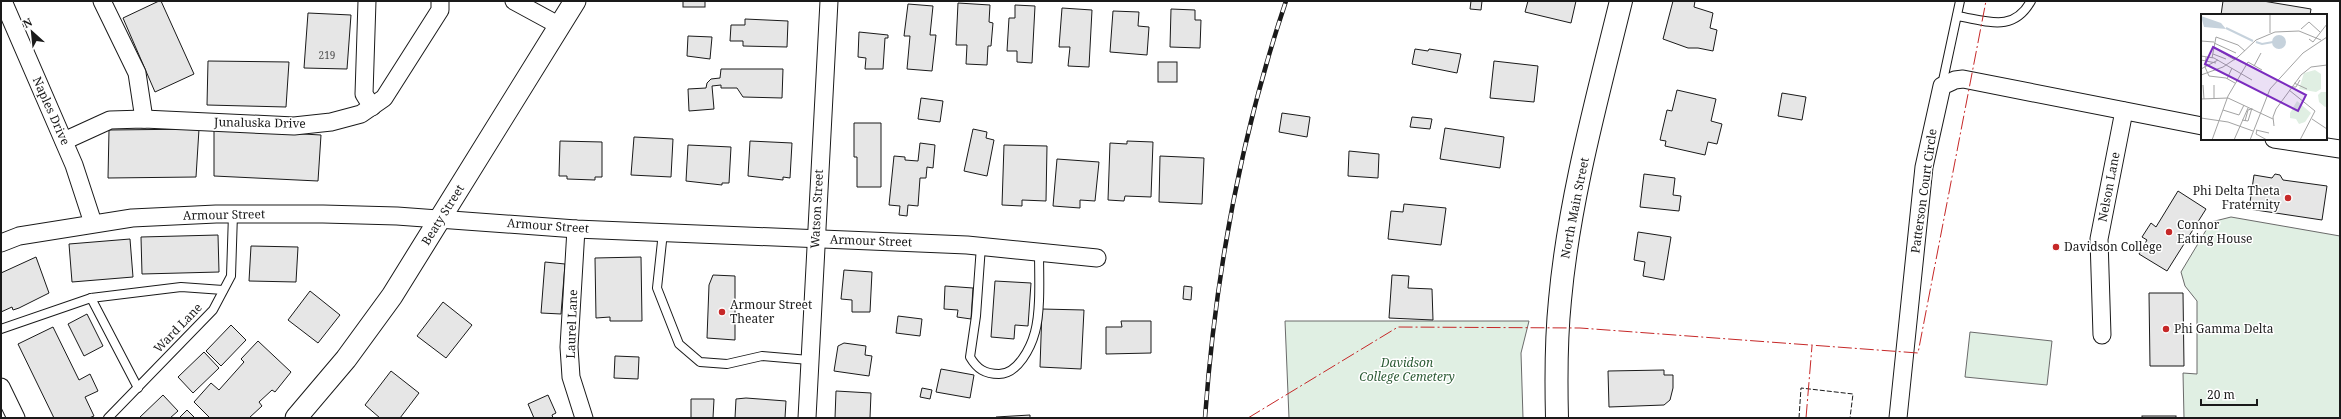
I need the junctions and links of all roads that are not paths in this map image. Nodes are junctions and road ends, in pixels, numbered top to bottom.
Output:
1 (5, 1) edge
2 (102, 1) edge
3 (366, 1) edge
4 (440, 1) edge
5 (514, 1) edge
6 (575, 1) edge
7 (829, 1) edge
8 (1621, 1) edge
9 (1960, 1) edge
10 (2031, 1) edge
11 (1957, 16) junction
12 (560, 26) junction
13 (1942, 86) junction
14 (372, 107) junction
15 (2124, 111) junction
16 (144, 119) junction
17 (2201, 126) edge
18 (2281, 140) edge
19 (64, 141) junction
20 (2340, 149) edge
21 (233, 214) junction
22 (440, 219) junction
23 (93, 223) junction
24 (576, 229) junction
25 (664, 232) junction
26 (816, 239) junction
27 (1, 243) edge
28 (982, 246) junction
29 (1039, 252) junction
30 (1097, 258) dead end
31 (223, 290) junction
32 (91, 298) junction
33 (1, 329) edge
34 (2102, 335) dead end
35 (809, 360) junction
36 (1, 387) edge
37 (138, 388) junction
38 (16, 418) edge
39 (108, 418) edge
40 (296, 418) edge
41 (584, 418) edge
42 (807, 418) edge
43 (1557, 418) edge
44 (1898, 418) edge

1 - 19 street, Naples Drive
2 - 16 street
3 - 14 street
4 - 14 street, Junaluska Drive
5 - 12 street
6 - 12 street, Beaty Street
7 - 26 street, Watson Street
8 - 43 main road, North Main Street
9 - 11 lane
10 - 11 lane
11 - 13 lane
12 - 22 street, Beaty Street
13 - 15 street
13 - 44 street, Patterson Court Circle
14 - 16 street, Junaluska Drive
15 - 17 street
15 - 34 street, Nelson Lane
16 - 19 street, Junaluska Drive
18 - 20 street
19 - 23 street, Naples Drive
21 - 22 street, Armour Street
21 - 23 street, Armour Street
21 - 31 lane, Ward Lane
22 - 24 street, Armour Street
22 - 40 street, Beaty Street
23 - 27 street, Armour Street
24 - 25 street, Armour Street
24 - 41 street, Laurel Lane
25 - 26 street, Armour Street
25 - 35 lane
26 - 28 street, Armour Street
26 - 35 street, Watson Street
28 - 29 street, Armour Street
28 - 29 lane
29 - 30 street, Armour Street
31 - 32 lane
31 - 37 lane, Ward Lane
32 - 33 lane
32 - 37 lane
35 - 42 street, Watson Street
36 - 38 street
37 - 39 lane, Ward Lane

